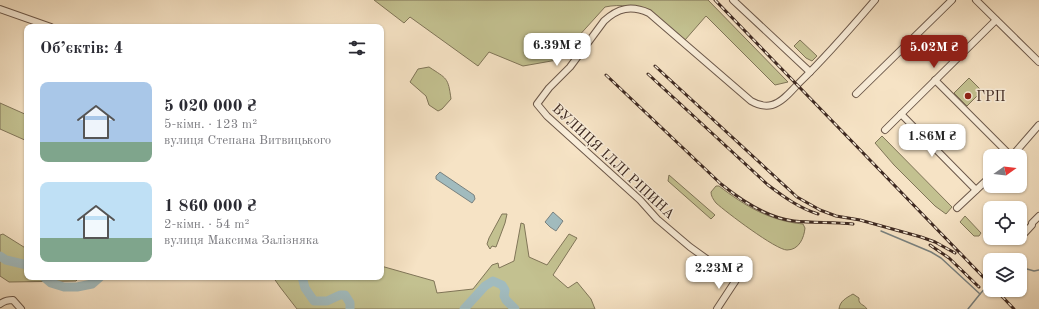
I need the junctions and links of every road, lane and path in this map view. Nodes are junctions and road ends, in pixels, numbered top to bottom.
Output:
1 (733, 0) edge
2 (876, 0) edge
3 (952, 0) edge
4 (976, 0) edge
5 (0, 9) edge
6 (996, 20) junction
7 (42, 24) edge
8 (1039, 62) edge
9 (810, 72) junction
10 (935, 80) junction
11 (856, 94) dead end
12 (901, 114) junction
13 (1039, 125) edge
14 (885, 130) dead end
15 (1004, 149) edge
16 (1017, 149) edge
17 (983, 184) edge
18 (976, 190) junction
19 (957, 208) dead end
20 (1039, 216) edge
21 (1027, 231) edge
22 (0, 304) edge
23 (21, 309) edge
24 (717, 309) edge

1 - 9 street
2 - 9 street, ВУЛИЦЯ ІЛЛІ РІПИНА
3 - 11 street
4 - 6 street
5 - 7 street
6 - 8 street
6 - 10 street
9 - 24 street, ВУЛИЦЯ ІЛЛІ РІПИНА
10 - 12 street
10 - 15 street
12 - 14 street
12 - 18 street
13 - 16 street
17 - 18 street
18 - 19 street
20 - 21 street
22 - 23 street

